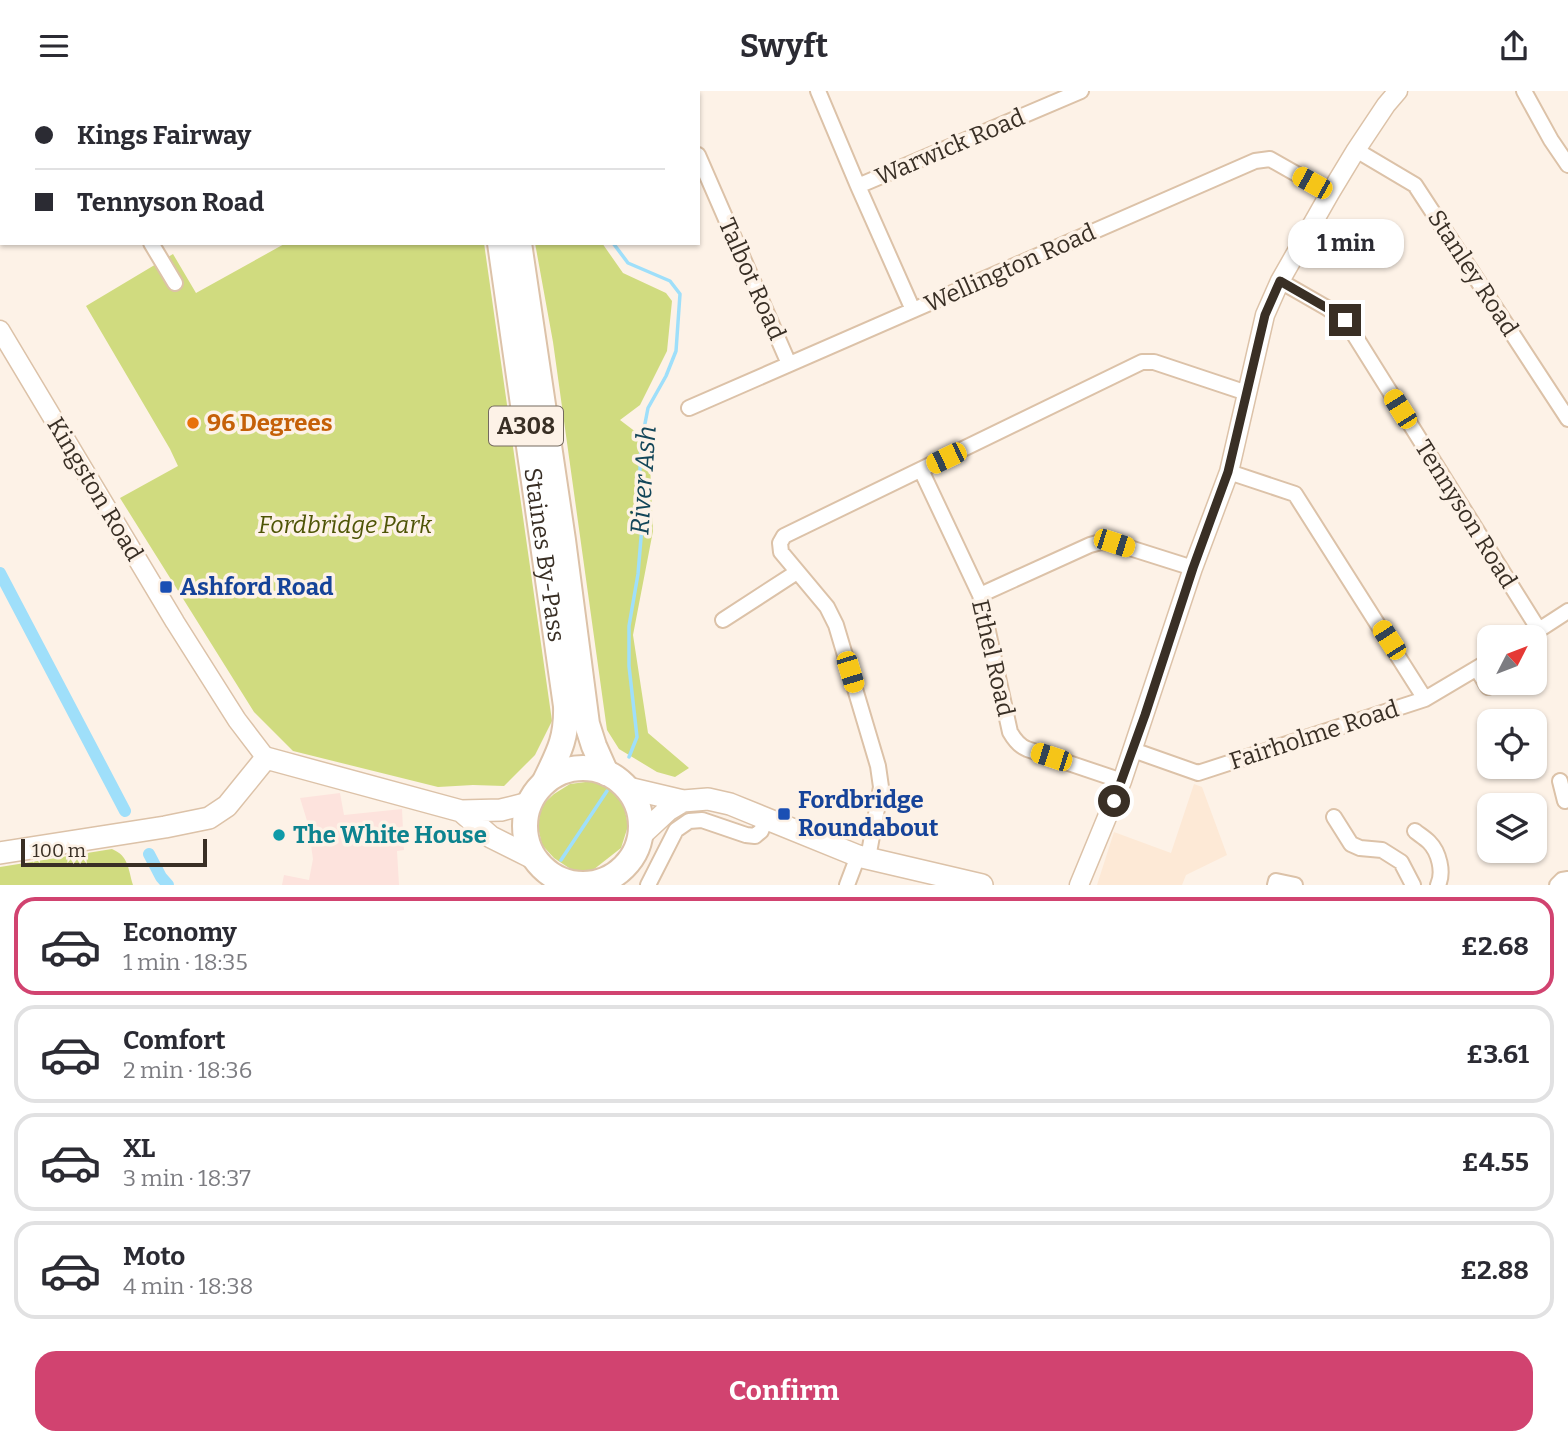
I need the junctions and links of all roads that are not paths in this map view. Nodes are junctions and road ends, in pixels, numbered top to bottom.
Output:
1 (818, 91) edge
2 (1081, 91) edge
3 (1398, 91) edge
4 (1524, 91) edge
5 (1356, 150) junction
6 (700, 160) edge
7 (1568, 165) edge
8 (858, 186) junction
9 (1330, 193) junction
10 (152, 245) edge
11 (500, 245) edge
12 (519, 245) edge
13 (1280, 281) junction
14 (176, 283) dead end
15 (913, 310) junction
16 (0, 330) edge
17 (789, 364) junction
18 (1247, 393) junction
19 (689, 408) dead end
20 (1568, 419) edge
21 (921, 470) junction
22 (1228, 472) junction
23 (1193, 568) junction
24 (797, 572) junction
25 (980, 595) junction
26 (1568, 611) edge
27 (723, 620) dead end
28 (1526, 625) edge
29 (1547, 626) edge
30 (1477, 669) edge
31 (1425, 699) junction
32 (1133, 750) junction
33 (266, 758) junction
34 (606, 773) junction
35 (545, 781) junction
36 (1122, 781) junction
37 (1560, 781) dead end
38 (628, 788) junction
39 (683, 801) junction
40 (1562, 802) edge
41 (529, 803) junction
42 (461, 811) junction
43 (1334, 817) dead end
44 (766, 820) junction
45 (1415, 831) dead end
46 (641, 835) junction
47 (0, 853) edge
48 (863, 857) junction
49 (535, 859) junction
50 (620, 878) edge
51 (1568, 879) edge
52 (1272, 881) edge
53 (574, 884) edge
54 (648, 885) edge
55 (847, 885) edge
56 (982, 885) edge
57 (1079, 885) edge
58 (1295, 885) edge
59 (1413, 885) edge
60 (1438, 885) edge
61 (1557, 885) edge

1 - 8 street
2 - 8 street, Warwick Road
3 - 5 street
4 - 7 street
5 - 9 street
5 - 20 street, Stanley Road
6 - 17 street, Talbot Road
8 - 15 street
9 - 13 street
9 - 15 street, Wellington Road
10 - 14 street
11 - 35 highway, Staines By-Pass / A308
12 - 34 highway, Staines By-Pass / A308
13 - 18 street
13 - 28 street, Tennyson Road
15 - 17 street, Wellington Road
16 - 33 street, Kingston Road
17 - 19 street, Wellington Road
18 - 21 street
18 - 22 street
21 - 24 street
21 - 25 street, Ethel Road
22 - 23 street
22 - 31 street
23 - 25 street
23 - 32 street
24 - 27 street
24 - 48 street
25 - 36 street, Ethel Road
26 - 29 street
30 - 31 street, Fairholme Road
31 - 32 street, Fairholme Road
32 - 36 street
33 - 42 main road
33 - 47 main road
34 - 35 highway
34 - 38 highway
35 - 41 highway
36 - 57 street
37 - 40 street
38 - 39 main road
38 - 46 highway
39 - 44 main road
39 - 46 main road
41 - 42 main road
41 - 49 highway
42 - 49 main road
43 - 59 street
44 - 48 main road
44 - 54 street
45 - 60 street
46 - 50 highway
48 - 55 street
48 - 56 main road
49 - 53 highway
50 - 53 highway
51 - 61 street
52 - 58 street

